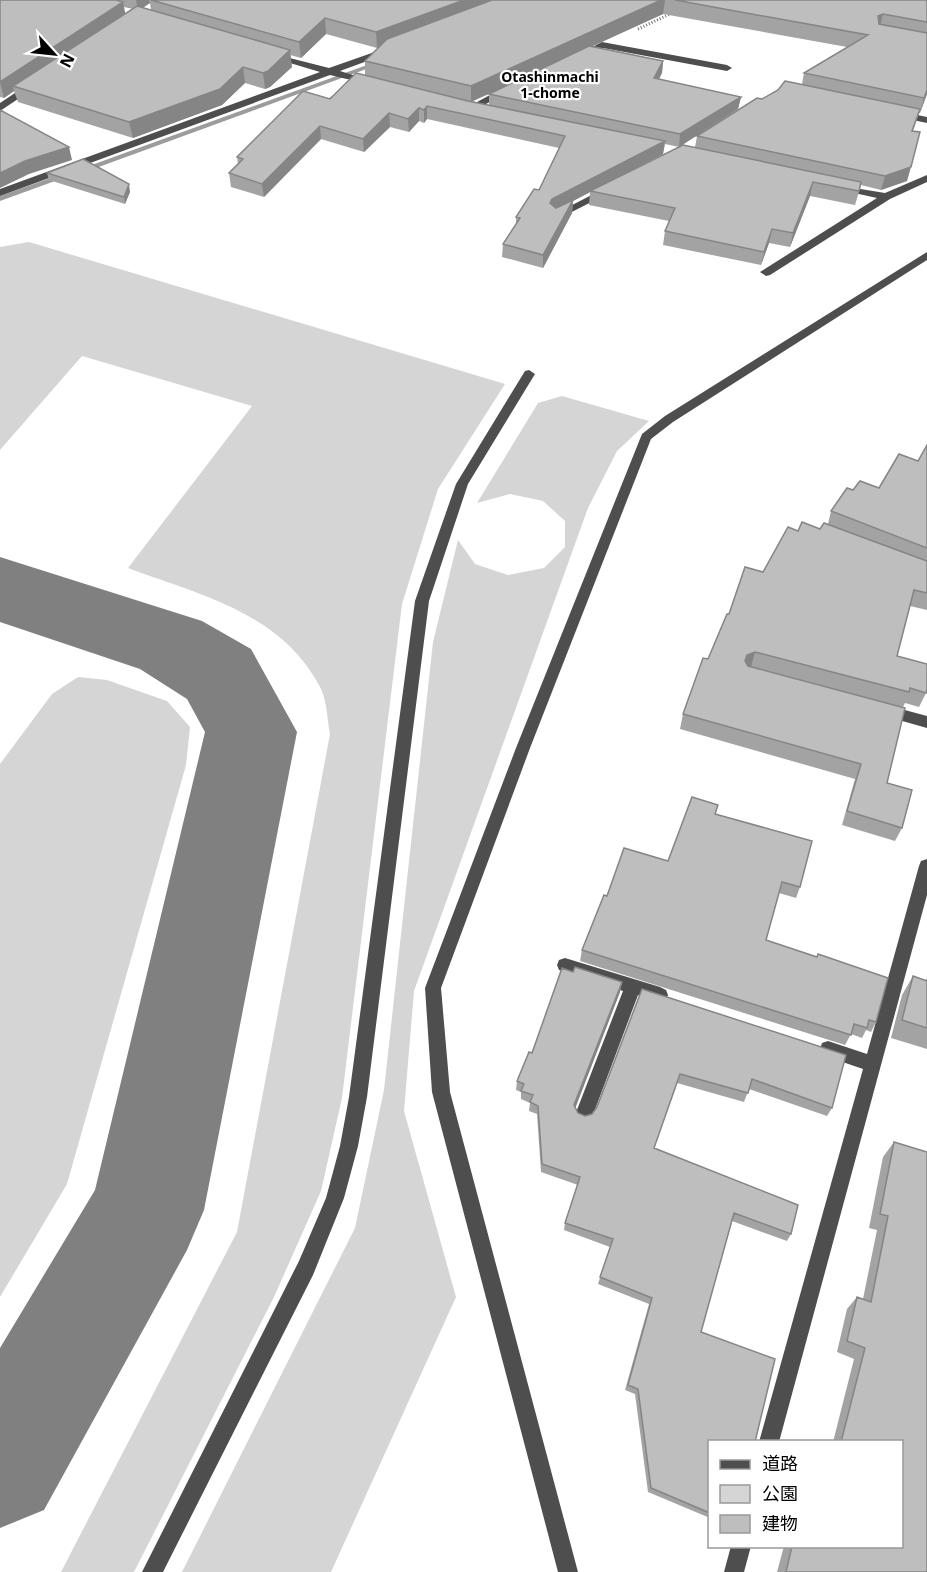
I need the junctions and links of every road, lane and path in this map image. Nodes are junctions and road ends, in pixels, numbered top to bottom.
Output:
1 (678, 10) edge
2 (602, 45) junction
3 (394, 48) edge
4 (265, 53) edge
5 (571, 60) edge
6 (727, 68) dead end
7 (333, 73) junction
8 (40, 82) edge
9 (520, 84) edge
10 (378, 86) edge
11 (456, 106) edge
12 (0, 108) edge
13 (469, 108) junction
14 (882, 110) edge
15 (485, 112) edge
16 (927, 120) edge
17 (927, 178) edge
18 (618, 184) edge
19 (829, 184) edge
20 (0, 193) edge
21 (886, 197) junction
22 (556, 216) edge
23 (927, 255) edge
24 (766, 272) dead end
25 (529, 374) dead end
26 (872, 708) edge
27 (927, 722) edge
28 (927, 866) edge
29 (566, 964) dead end
30 (633, 986) junction
31 (676, 1000) edge
32 (807, 1042) edge
33 (873, 1064) junction
34 (584, 1115) edge
35 (770, 1440) edge
36 (740, 1548) edge
37 (152, 1572) edge
38 (568, 1572) edge
39 (734, 1572) edge

1 - 2 path
2 - 5 street
2 - 6 street
3 - 7 street
4 - 7 street
7 - 10 street
7 - 20 street
8 - 12 street
9 - 13 street
11 - 13 street
13 - 15 street
14 - 16 street
17 - 21 street
18 - 22 street
19 - 21 street
21 - 24 street
23 - 38 street
25 - 37 street
26 - 27 street
28 - 33 street
29 - 30 street
30 - 31 street
30 - 34 street
32 - 33 street
33 - 35 street
36 - 39 street

